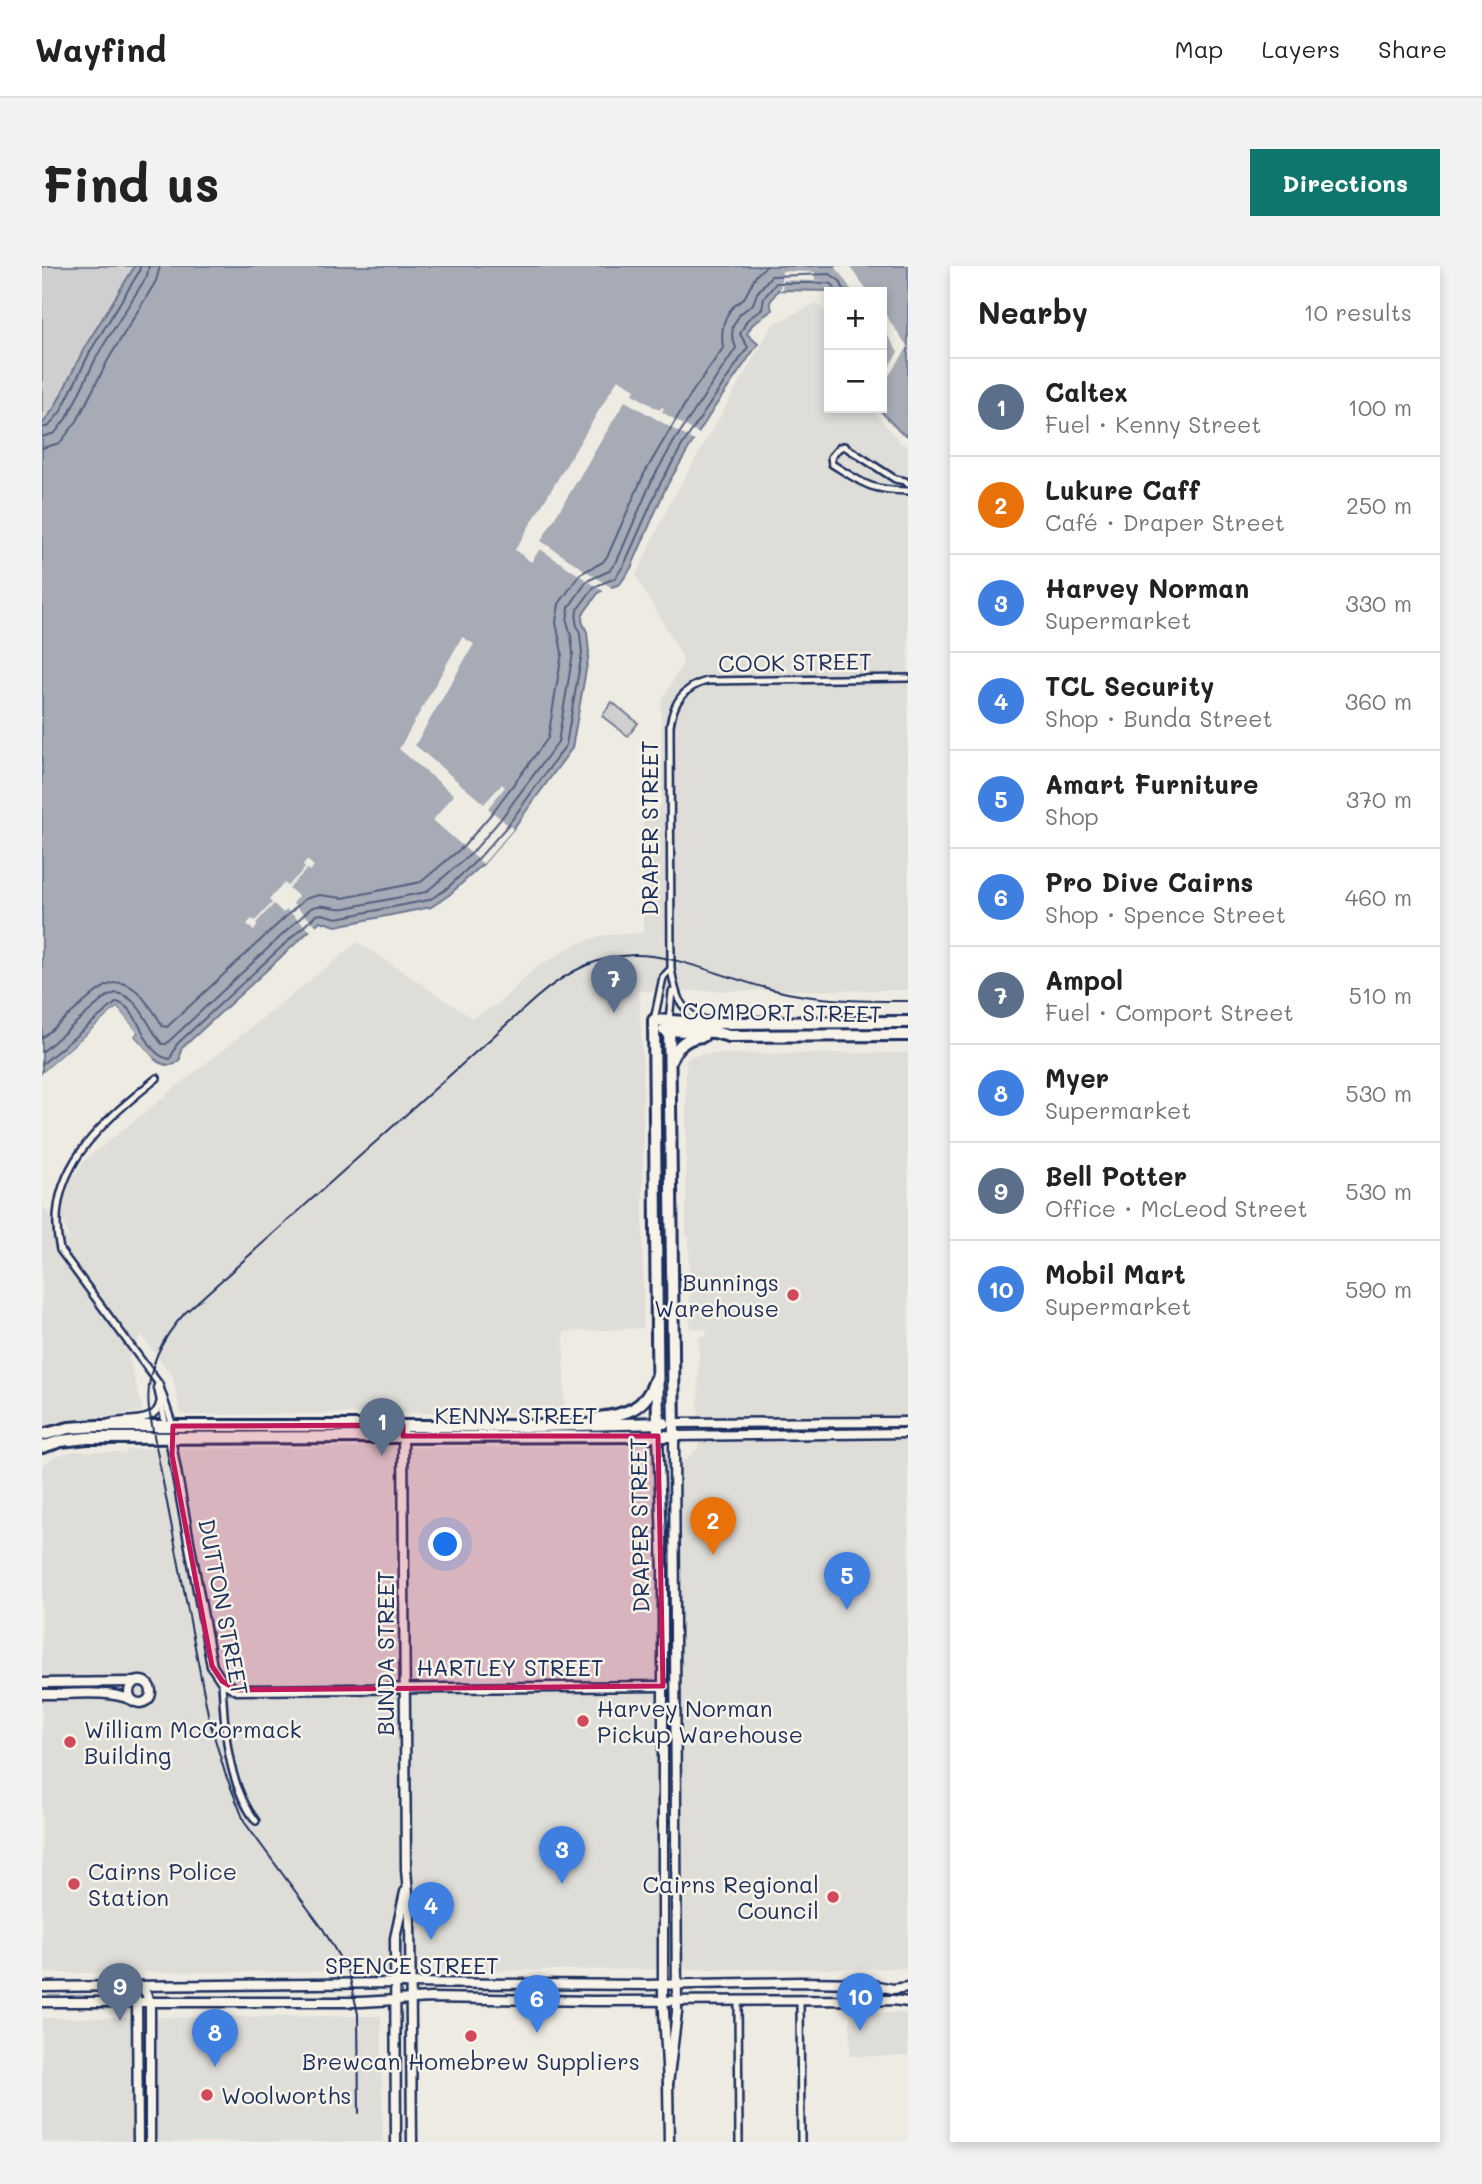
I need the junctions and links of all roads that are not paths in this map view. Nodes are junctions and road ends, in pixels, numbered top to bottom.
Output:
1 (908, 484) edge
2 (908, 491) edge
3 (908, 678) edge
4 (684, 692) joint
5 (671, 969) junction
6 (673, 981) junction
7 (908, 1022) edge
8 (703, 1023) junction
9 (654, 1025) junction
10 (669, 1025) junction
11 (908, 1035) edge
12 (729, 1036) junction
13 (670, 1063) junction
14 (157, 1078) dead end
15 (78, 1142) dead end
16 (49, 1229) dead end
17 (657, 1375) junction
18 (153, 1376) junction
19 (160, 1402) junction
20 (908, 1422) edge
21 (658, 1423) junction
22 (674, 1423) junction
23 (99, 1426) junction
24 (169, 1426) junction
25 (536, 1426) junction
26 (403, 1430) junction
27 (908, 1433) edge
28 (42, 1436) edge
29 (658, 1436) junction
30 (674, 1436) junction
31 (170, 1438) junction
32 (42, 1447) edge
33 (222, 1681) junction
34 (133, 1682) junction
35 (42, 1683) edge
36 (97, 1683) junction
37 (675, 1685) junction
38 (663, 1686) junction
39 (404, 1687) junction
40 (42, 1694) edge
41 (109, 1696) junction
42 (132, 1700) junction
43 (256, 1822) dead end
44 (406, 1882) junction
45 (397, 1983) junction
46 (410, 1983) junction
47 (676, 1984) junction
48 (663, 1985) junction
49 (42, 1987) edge
50 (143, 1987) junction
51 (908, 1987) edge
52 (397, 1999) junction
53 (411, 1999) junction
54 (738, 2000) junction
55 (800, 2000) junction
56 (663, 2001) junction
57 (676, 2001) junction
58 (42, 2002) edge
59 (136, 2002) junction
60 (150, 2002) junction
61 (908, 2002) edge
62 (668, 2084) junction
63 (138, 2142) edge
64 (150, 2142) edge
65 (397, 2142) edge
66 (412, 2142) edge
67 (669, 2142) edge
68 (739, 2142) edge
69 (801, 2142) edge

1 - 2 street
3 - 4 street, COOK STREET
4 - 5 street, DRAPER STREET
5 - 6 street, DRAPER STREET
5 - 9 street, DRAPER STREET
6 - 8 street, DRAPER STREET
6 - 10 street, DRAPER STREET
7 - 8 highway, COMPORT STREET
8 - 10 highway, COMPORT STREET
9 - 10 highway, COMPORT STREET
9 - 17 highway, DRAPER STREET
10 - 12 highway, COMPORT STREET
10 - 13 highway, DRAPER STREET
11 - 12 highway, COMPORT STREET
12 - 13 highway
13 - 22 highway, DRAPER STREET
14 - 15 street
16 - 18 street, DUTTON STREET
17 - 21 highway, DRAPER STREET
17 - 25 highway
18 - 19 street, DUTTON STREET
18 - 24 street, DUTTON STREET
19 - 23 street
19 - 24 street, DUTTON STREET
20 - 22 street, KENNY STREET
21 - 22 highway, KENNY STREET
21 - 25 highway, KENNY STREET
21 - 29 highway, DRAPER STREET
22 - 30 highway, DRAPER STREET
23 - 24 highway, KENNY STREET
23 - 28 highway, KENNY STREET
24 - 26 highway, KENNY STREET
24 - 31 highway, DUTTON STREET
25 - 26 highway, KENNY STREET
26 - 29 highway, KENNY STREET
26 - 31 highway, KENNY STREET
26 - 39 street, BUNDA STREET
27 - 30 street, KENNY STREET
29 - 30 highway, KENNY STREET
29 - 38 street, DRAPER STREET
30 - 37 street, DRAPER STREET
31 - 32 highway, KENNY STREET
31 - 33 street, DUTTON STREET
33 - 39 street, HARTLEY STREET
33 - 43 street, DUTTON STREET
34 - 36 street
34 - 42 street
34 - 42 street
35 - 36 street
36 - 41 street
37 - 38 street, HARTLEY STREET
37 - 47 street, DRAPER STREET
38 - 39 street, HARTLEY STREET
38 - 48 street, DRAPER STREET
39 - 44 street, BUNDA STREET
40 - 41 street
41 - 42 street
44 - 45 street, BUNDA STREET
44 - 46 street, BUNDA STREET
45 - 46 street, SPENCE STREET
45 - 50 street, SPENCE STREET
45 - 52 street, BUNDA STREET
46 - 48 street, SPENCE STREET
46 - 53 street, BUNDA STREET
47 - 48 street, SPENCE STREET
47 - 51 street, SPENCE STREET
47 - 57 street, DRAPER STREET
48 - 56 street, DRAPER STREET
49 - 50 street, SPENCE STREET
50 - 59 street
50 - 60 street
52 - 53 street, SPENCE STREET
52 - 60 street, SPENCE STREET
52 - 65 street, BUNDA STREET
53 - 56 street, SPENCE STREET
53 - 66 street, BUNDA STREET
54 - 55 street, SPENCE STREET
54 - 57 street, SPENCE STREET
54 - 68 street
55 - 61 street, SPENCE STREET
55 - 69 street
56 - 57 street, SPENCE STREET
56 - 62 street, DRAPER STREET
57 - 62 street, DRAPER STREET
58 - 59 street, SPENCE STREET
59 - 60 street, SPENCE STREET
59 - 63 street
60 - 64 street
62 - 67 street, DRAPER STREET

